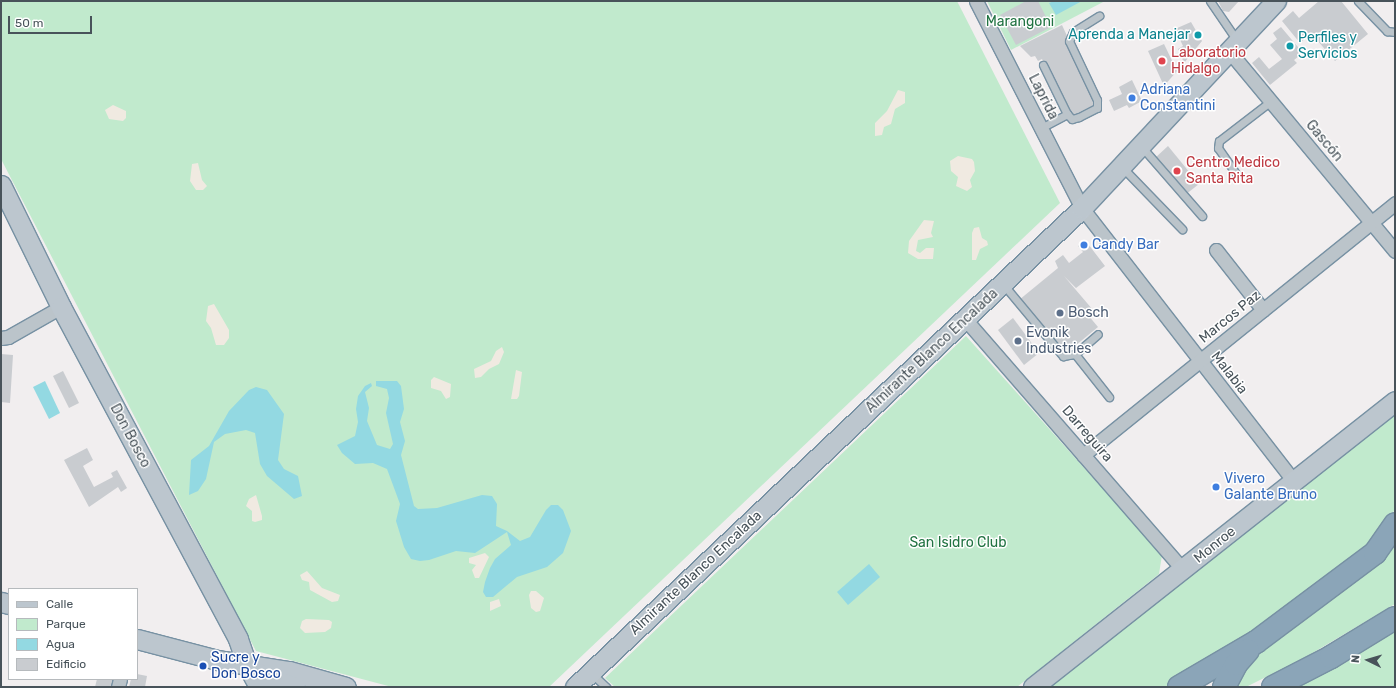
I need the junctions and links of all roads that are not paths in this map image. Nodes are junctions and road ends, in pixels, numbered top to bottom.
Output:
1 (976, 1) edge
2 (1210, 1) edge
3 (1276, 1) edge
4 (1358, 1) edge
5 (1099, 16) dead end
6 (1395, 32) edge
7 (1234, 46) junction
8 (1043, 65) dead end
9 (1271, 101) junction
10 (1067, 114) junction
11 (1041, 128) junction
12 (1141, 145) junction
13 (1121, 166) junction
14 (1237, 175) dead end
15 (1, 185) edge
16 (1395, 203) edge
17 (1082, 208) junction
18 (1202, 216) dead end
19 (1371, 222) junction
20 (1182, 229) dead end
21 (1216, 250) dead end
22 (1395, 251) edge
23 (1003, 284) junction
24 (61, 307) junction
25 (1263, 310) junction
26 (965, 319) junction
27 (1098, 334) dead end
28 (1, 338) edge
29 (1075, 354) junction
30 (1199, 362) junction
31 (1109, 397) dead end
32 (1395, 401) edge
33 (1083, 454) junction
34 (1294, 481) junction
35 (1395, 524) edge
36 (1395, 542) edge
37 (1375, 552) junction
38 (1184, 570) junction
39 (1395, 618) edge
40 (138, 639) edge
41 (1256, 642) junction
42 (247, 665) junction
43 (590, 672) junction
44 (1225, 686) edge
45 (259, 687) edge
46 (295, 687) edge
47 (346, 687) edge
48 (575, 687) edge
49 (606, 687) edge
50 (1033, 687) edge
51 (1179, 687) edge
52 (1273, 687) edge

1 - 11 street, Laprida
2 - 7 lane
3 - 7 main road, Almirante Blanco Encalada
4 - 6 lane
5 - 10 lane
7 - 9 street, Gascón
7 - 12 main road, Almirante Blanco Encalada
8 - 10 lane
9 - 14 lane
9 - 19 street, Gascón
10 - 11 lane
11 - 17 street, Laprida
12 - 13 main road, Almirante Blanco Encalada
12 - 18 lane
13 - 17 main road, Almirante Blanco Encalada
13 - 20 lane
15 - 24 main road, Don Bosco
16 - 19 street, Marcos Paz
17 - 23 main road, Almirante Blanco Encalada
17 - 30 street, Malabia
19 - 22 street, Gascón
19 - 25 street, Marcos Paz
21 - 25 street
23 - 26 main road, Almirante Blanco Encalada
23 - 29 lane
24 - 28 street
24 - 42 main road, Don Bosco
25 - 30 street, Marcos Paz
26 - 33 street, Darreguira
26 - 43 main road, Almirante Blanco Encalada
27 - 29 lane
29 - 31 lane
30 - 33 street, Marcos Paz
30 - 34 street, Malabia
32 - 34 main road, Monroe
33 - 38 street, Darreguira
34 - 38 main road, Monroe
35 - 37 highway
36 - 37 highway
37 - 41 highway
38 - 50 main road, Monroe
39 - 52 highway
40 - 42 main road
41 - 44 highway
41 - 51 highway
42 - 45 main road, Don Bosco
42 - 46 main road
42 - 47 main road
43 - 48 main road, Almirante Blanco Encalada
43 - 49 lane

